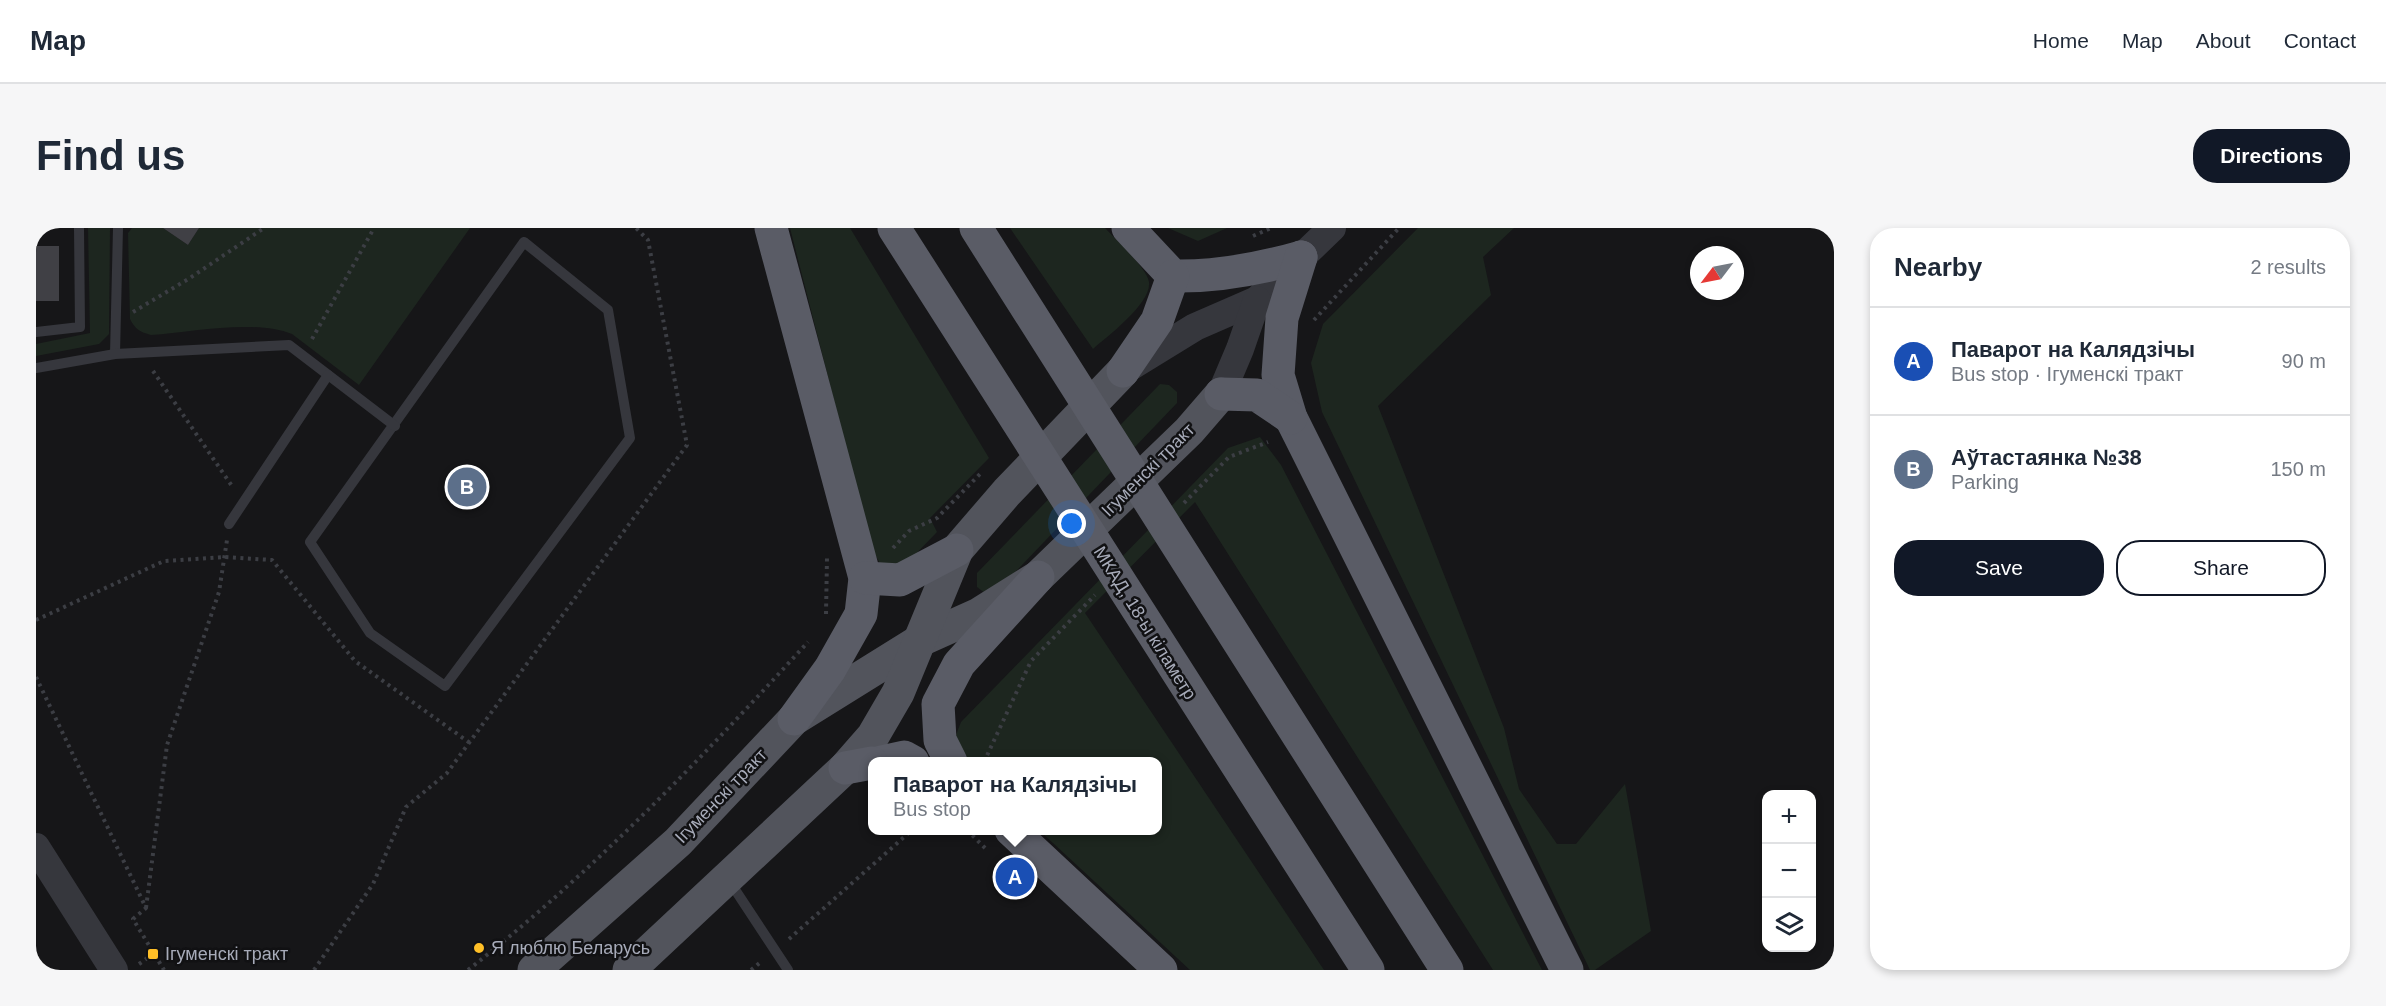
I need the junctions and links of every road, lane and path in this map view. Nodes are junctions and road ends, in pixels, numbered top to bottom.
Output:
1 (79, 228) edge
2 (118, 228) edge
3 (264, 228) edge
4 (374, 228) edge
5 (636, 228) edge
6 (771, 228) edge
7 (894, 228) edge
8 (976, 228) edge
9 (1128, 228) edge
10 (1332, 228) edge
11 (1399, 228) edge
12 (1301, 257) junction
13 (1173, 276) junction
14 (1257, 300) junction
15 (116, 322) junction
16 (1307, 328) dead end
17 (36, 332) edge
18 (141, 353) junction
19 (116, 354) junction
20 (303, 356) junction
21 (36, 368) edge
22 (1124, 371) junction
23 (328, 375) junction
24 (1221, 394) junction
25 (1291, 418) junction
26 (395, 426) junction
27 (243, 502) junction
28 (229, 524) joint
29 (957, 550) junction
30 (224, 557) junction
31 (1038, 577) junction
32 (864, 578) junction
33 (36, 620) edge
34 (810, 640) dead end
35 (921, 640) junction
36 (36, 677) edge
37 (765, 690) junction
38 (770, 695) dead end
39 (794, 719) junction
40 (470, 743) junction
41 (948, 757) edge
42 (859, 766) edge
43 (907, 835) edge
44 (1015, 835) edge
45 (36, 847) edge
46 (729, 879) junction
47 (146, 908) junction
48 (776, 950) junction
49 (36, 966) edge
50 (39, 970) edge
51 (114, 970) edge
52 (164, 970) edge
53 (314, 970) edge
54 (468, 970) edge
55 (534, 970) edge
56 (629, 970) edge
57 (751, 970) edge
58 (788, 970) edge
59 (1161, 970) edge
60 (1368, 970) edge
61 (1447, 970) edge
62 (1567, 970) edge

1 - 17 lane
2 - 15 lane
3 - 15 path
4 - 20 path
5 - 40 path
6 - 32 highway
7 - 60 highway, МКАД, 18-ы кіламетр
8 - 61 highway
9 - 13 highway
10 - 12 street
11 - 16 path
12 - 13 highway
12 - 14 street
12 - 25 highway
13 - 22 highway
14 - 22 street
14 - 24 street
15 - 19 lane
18 - 19 lane
18 - 20 lane
18 - 27 path
19 - 21 lane
20 - 23 lane
22 - 29 main road
23 - 26 lane
23 - 27 lane
24 - 25 highway
24 - 31 main road, Ігуменскі тракт
25 - 62 highway
26 - 26 lane
27 - 28 lane
28 - 30 path
29 - 32 highway
29 - 35 main road
30 - 33 path
30 - 40 path
30 - 47 path
31 - 35 main road, Ігуменскі тракт
31 - 41 highway
32 - 39 highway
34 - 37 path
35 - 39 main road, Ігуменскі тракт
35 - 42 main road
36 - 47 path
37 - 38 path
37 - 54 path
39 - 55 main road, Ігуменскі тракт
40 - 53 path
42 - 46 main road
43 - 48 path
44 - 59 highway
45 - 51 street
46 - 48 lane
46 - 56 main road
47 - 52 path
48 - 57 path
48 - 58 lane
49 - 50 path

